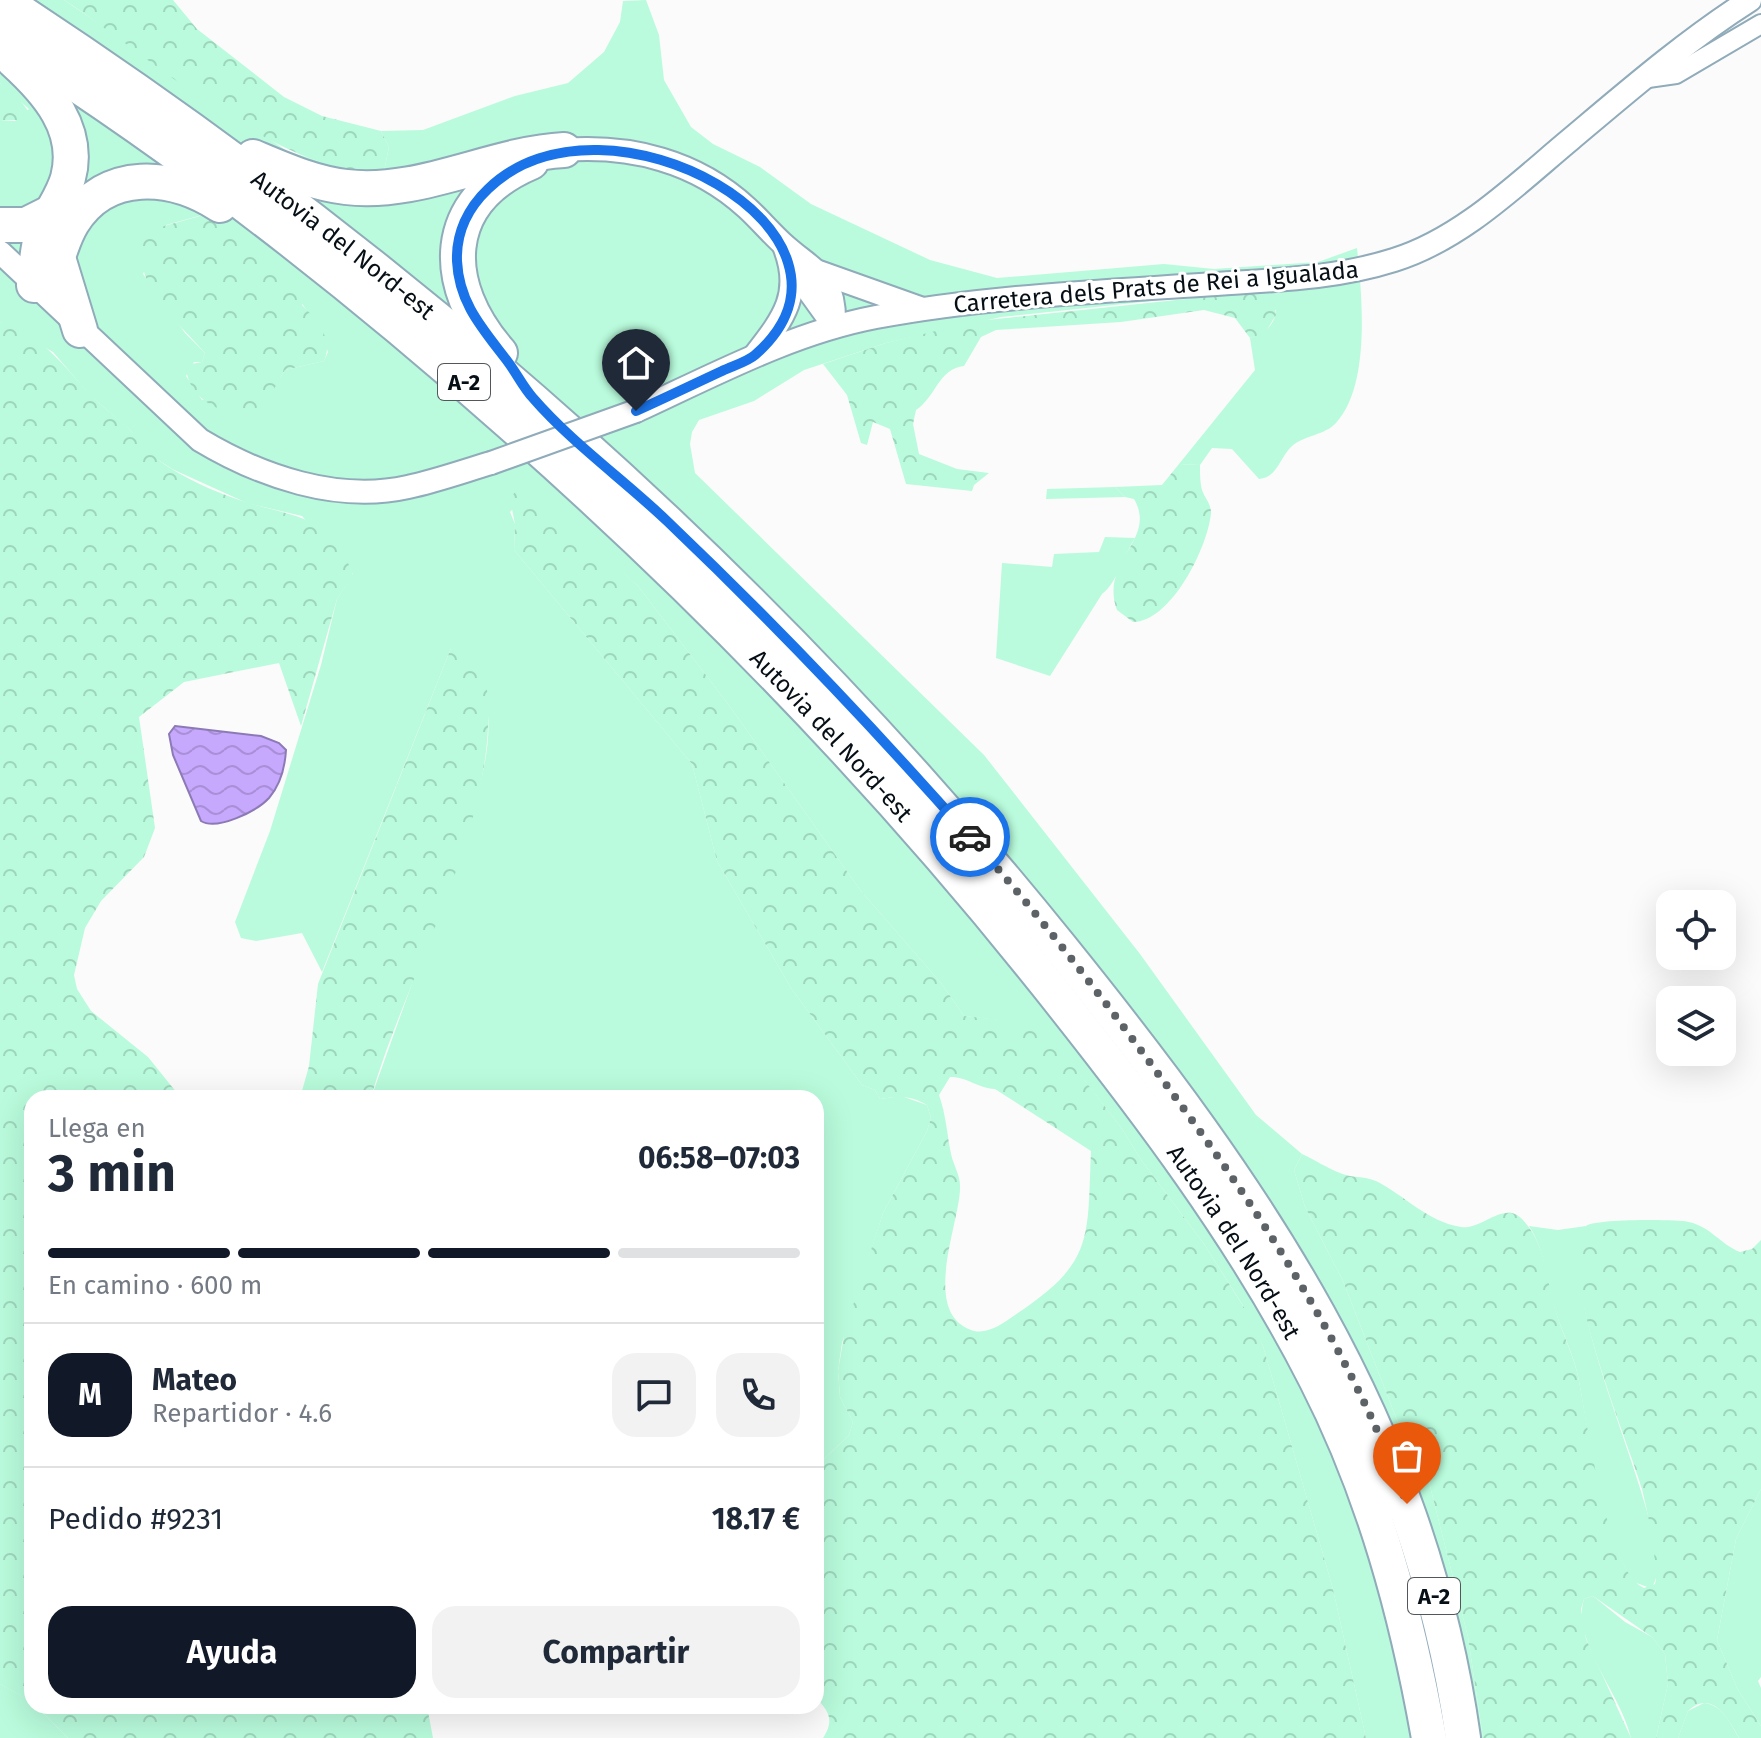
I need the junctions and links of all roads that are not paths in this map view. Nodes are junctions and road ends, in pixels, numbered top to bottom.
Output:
1 (2, 0) edge
2 (1750, 0) edge
3 (1761, 24) edge
4 (0, 35) edge
5 (0, 46) edge
6 (1648, 78) junction
7 (203, 137) junction
8 (564, 150) junction
9 (52, 212) junction
10 (0, 225) edge
11 (298, 243) junction
12 (783, 245) junction
13 (0, 252) edge
14 (59, 261) junction
15 (793, 269) junction
16 (819, 272) junction
17 (34, 285) junction
18 (925, 310) junction
19 (834, 326) junction
20 (80, 330) junction
21 (754, 356) junction
22 (533, 398) junction
23 (1429, 1738) edge
24 (1463, 1738) edge

1 - 7 highway, Autovia del Nord-est / A-2
2 - 6 street, Carretera dels Prats de Rei a Igualada
3 - 6 street
4 - 11 highway, Autovia del Nord-est / A-2
5 - 9 highway
6 - 18 street, Carretera dels Prats de Rei a Igualada
7 - 8 highway
7 - 22 highway, Autovia del Nord-est / A-2
8 - 12 street
8 - 22 highway
9 - 10 highway
9 - 17 highway
11 - 14 highway
11 - 23 highway, Autovia del Nord-est / A-2
12 - 15 street
12 - 16 street
13 - 17 street, Carretera dels Prats de Rei a Igualada
14 - 17 highway
14 - 20 highway
15 - 19 street
15 - 21 street
16 - 18 street
16 - 19 street
17 - 20 street, Carretera dels Prats de Rei a Igualada
18 - 19 street, Carretera dels Prats de Rei a Igualada
19 - 21 street, Carretera dels Prats de Rei a Igualada
20 - 21 street, Carretera dels Prats de Rei a Igualada, bridge
22 - 24 highway, Autovia del Nord-est / A-2

